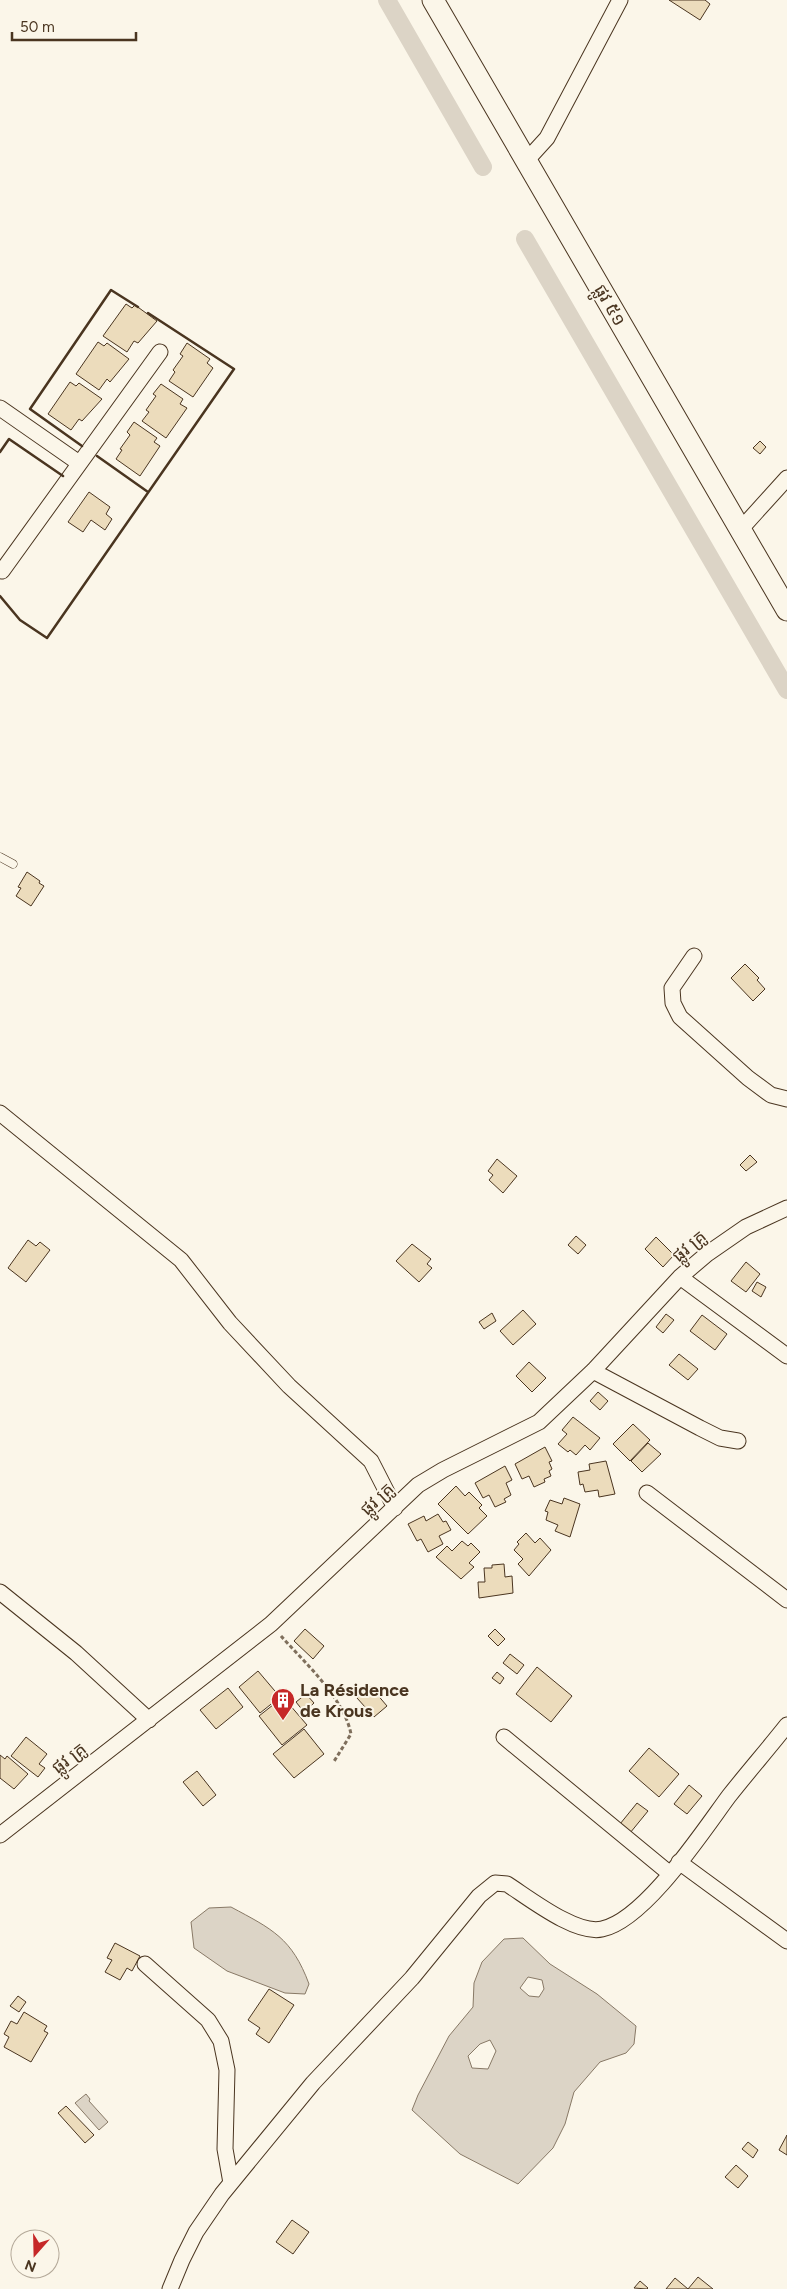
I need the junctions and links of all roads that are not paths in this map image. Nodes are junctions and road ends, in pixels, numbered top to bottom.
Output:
1 (434, 0) edge
2 (620, 0) edge
3 (526, 160) junction
4 (160, 352) dead end
5 (0, 408) edge
6 (79, 464) junction
7 (787, 478) edge
8 (740, 530) junction
9 (2, 570) dead end
10 (787, 610) edge
11 (0, 857) edge
12 (13, 864) dead end
13 (694, 956) dead end
14 (787, 1099) edge
15 (0, 1113) edge
16 (787, 1208) edge
17 (680, 1277) junction
18 (787, 1356) edge
19 (593, 1370) junction
20 (738, 1441) dead end
21 (647, 1492) dead end
22 (395, 1508) junction
23 (0, 1592) edge
24 (787, 1600) edge
25 (149, 1720) junction
26 (787, 1725) edge
27 (504, 1737) dead end
28 (0, 1835) edge
29 (674, 1867) junction
30 (787, 1941) edge
31 (145, 1964) dead end
32 (231, 2183) junction
33 (170, 2289) edge

1 - 3 main road, ផ្លូវ ៥១
2 - 3 street
3 - 8 main road, ផ្លូវ ៥១
4 - 6 street
5 - 6 street
6 - 9 street
7 - 8 street
8 - 10 main road, ផ្លូវ ៥១
11 - 12 lane
13 - 14 street
15 - 22 street
16 - 17 street, ផ្លូវ គ្រូ
17 - 18 street
17 - 19 street, ផ្លូវ គ្រូ
19 - 20 street
19 - 22 street, ផ្លូវ គ្រូ
21 - 24 street
22 - 25 street, ផ្លូវ គ្រូ
23 - 25 street
25 - 28 street, ផ្លូវ គ្រូ
26 - 29 street
27 - 29 street
29 - 30 street
29 - 32 street
31 - 32 street
32 - 33 street

